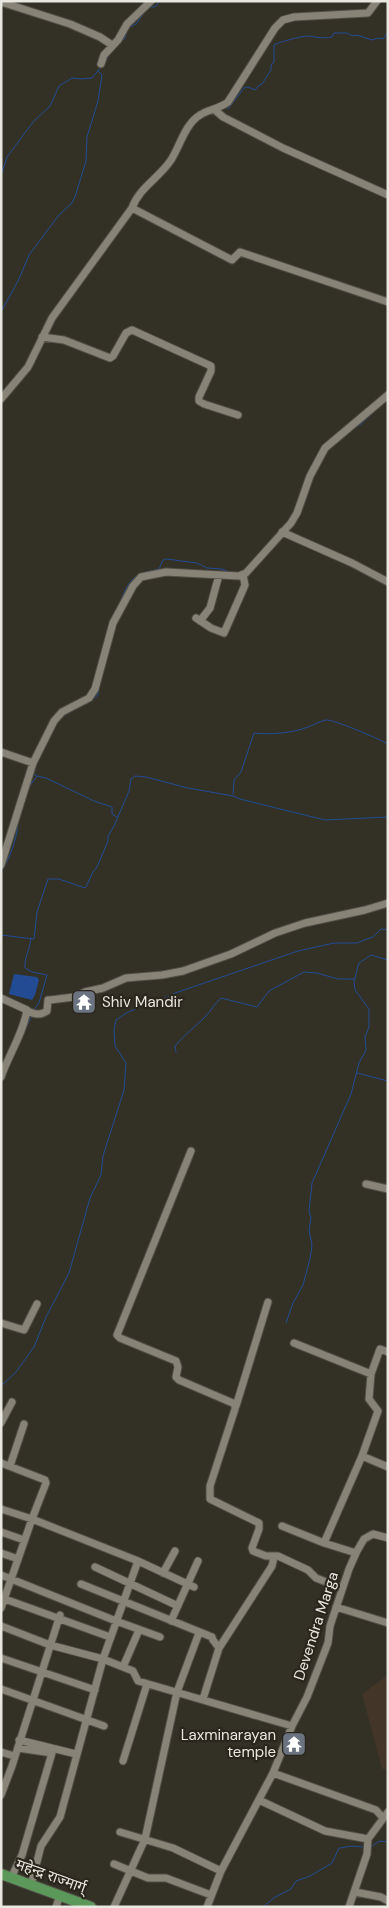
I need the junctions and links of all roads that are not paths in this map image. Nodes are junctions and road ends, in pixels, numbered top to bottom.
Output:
1 (151, 1) edge
2 (377, 1) edge
3 (1, 2) edge
4 (112, 45) junction
5 (101, 64) dead end
6 (215, 110) junction
7 (388, 195) edge
8 (132, 208) junction
9 (388, 302) edge
10 (42, 337) junction
11 (388, 395) edge
12 (1, 399) edge
13 (238, 415) dead end
14 (282, 532) junction
15 (219, 575) junction
16 (243, 575) junction
17 (388, 582) edge
18 (1, 752) edge
19 (33, 763) junction
20 (1, 865) edge
21 (388, 903) edge
22 (1, 998) edge
23 (31, 1012) junction
24 (1, 1076) edge
25 (191, 1151) dead end
26 (366, 1184) dead end
27 (388, 1189) edge
28 (268, 1302) dead end
29 (37, 1304) dead end
30 (1, 1323) edge
31 (294, 1343) dead end
32 (388, 1352) edge
33 (371, 1374) junction
34 (12, 1402) dead end
35 (236, 1406) junction
36 (1, 1423) edge
37 (24, 1424) dead end
38 (362, 1456) junction
39 (1, 1463) edge
40 (10, 1466) junction
41 (388, 1467) edge
42 (1, 1509) edge
43 (32, 1518) junction
44 (282, 1526) dead end
45 (1, 1532) edge
46 (388, 1538) edge
47 (24, 1540) junction
48 (324, 1543) junction
49 (175, 1551) dead end
50 (1, 1553) edge
51 (356, 1553) junction
52 (274, 1557) junction
53 (18, 1559) junction
54 (138, 1561) junction
55 (198, 1561) dead end
56 (95, 1567) dead end
57 (163, 1572) junction
58 (1, 1575) edge
59 (12, 1578) junction
60 (81, 1584) dead end
61 (130, 1584) junction
62 (190, 1585) junction
63 (342, 1588) junction
64 (3, 1599) edge
65 (123, 1602) junction
66 (178, 1606) junction
67 (336, 1607) junction
68 (1, 1608) edge
69 (59, 1617) junction
70 (116, 1621) junction
71 (172, 1622) junction
72 (388, 1623) edge
73 (1, 1626) edge
74 (139, 1630) junction
75 (199, 1632) junction
76 (110, 1637) junction
77 (160, 1637) dead end
78 (50, 1645) junction
79 (220, 1648) junction
80 (1, 1658) edge
81 (103, 1660) junction
82 (123, 1667) junction
83 (41, 1673) junction
84 (147, 1684) junction
85 (1, 1689) edge
86 (95, 1690) junction
87 (177, 1692) junction
88 (203, 1699) junction
89 (33, 1700) junction
90 (86, 1719) junction
91 (104, 1726) dead end
92 (292, 1726) junction
93 (19, 1740) junction
94 (1, 1752) edge
95 (76, 1754) junction
96 (14, 1756) junction
97 (124, 1761) dead end
98 (12, 1766) junction
99 (273, 1773) junction
100 (1, 1795) edge
101 (259, 1800) junction
102 (386, 1815) edge
103 (120, 1832) dead end
104 (145, 1839) junction
105 (367, 1845) junction
106 (114, 1864) dead end
107 (130, 1871) junction
108 (221, 1871) junction
109 (1, 1874) edge
110 (12, 1878) junction
111 (31, 1885) junction
112 (355, 1892) junction
113 (60, 1895) junction
114 (211, 1895) junction
115 (388, 1901) edge
116 (56, 1907) edge
117 (91, 1907) edge
118 (114, 1907) edge
119 (207, 1907) edge
120 (349, 1907) edge

1 - 4 street
2 - 6 street
3 - 4 street
4 - 5 street
6 - 7 street
6 - 8 street
8 - 9 street
8 - 10 street
10 - 12 street
10 - 13 street
11 - 14 street
14 - 16 street
14 - 17 street
15 - 16 street
15 - 16 street
15 - 19 street
18 - 19 street
19 - 20 street
21 - 23 street
22 - 23 street
23 - 24 street
25 - 35 street
26 - 27 street
28 - 35 street
29 - 30 street
31 - 33 street
32 - 33 street
33 - 38 street
34 - 36 street
35 - 52 street
37 - 40 street
38 - 41 street
38 - 48 street
39 - 40 street
40 - 43 street
42 - 43 street
43 - 47 street
43 - 54 street
44 - 48 street
45 - 47 street
46 - 51 street, Devendra Marga
47 - 53 street
48 - 51 street
49 - 57 street
50 - 53 street
51 - 63 street, Devendra Marga
52 - 63 street
52 - 79 street
53 - 59 street
54 - 57 street
54 - 61 street
55 - 62 street
56 - 61 street
57 - 62 street
58 - 59 street
59 - 64 street
59 - 70 street
60 - 65 street
61 - 65 street
61 - 66 street
62 - 66 street
63 - 67 street, Devendra Marga
64 - 68 street
64 - 69 street
65 - 70 street
65 - 71 street
66 - 71 street
67 - 72 street
67 - 92 street, Devendra Marga
69 - 76 street
69 - 78 street
70 - 74 street
70 - 76 street
71 - 75 street
73 - 78 street
74 - 77 street
74 - 82 street
75 - 79 street
75 - 87 street
76 - 81 street
78 - 81 street
78 - 83 street
79 - 88 street
80 - 83 street
81 - 82 street
81 - 86 street
82 - 84 street
83 - 86 street
83 - 89 street
84 - 87 street
84 - 97 street
85 - 89 street
86 - 90 street
87 - 88 street
87 - 104 street
88 - 92 street
89 - 90 street
89 - 93 street
90 - 91 street
90 - 95 street
92 - 99 street, Devendra Marga
93 - 95 street
93 - 96 street
94 - 96 street
95 - 111 street
96 - 98 street
98 - 100 street
98 - 110 street
99 - 101 street, Devendra Marga
99 - 102 street
101 - 105 street
101 - 108 street, Devendra Marga
102 - 105 street
103 - 104 street
104 - 107 street
104 - 108 street
105 - 112 street
106 - 107 street
107 - 114 street
107 - 118 street
108 - 114 street, Devendra Marga
109 - 110 highway, महेन्द्र राज्मार्ग्
110 - 111 highway, महेन्द्र राज्मार्ग्
111 - 113 highway, महेन्द्र राज्मार्ग्
112 - 115 street
112 - 120 street
113 - 116 street
113 - 117 highway, महेन्द्र राज्मार्ग्
114 - 119 street, Devendra Marga

